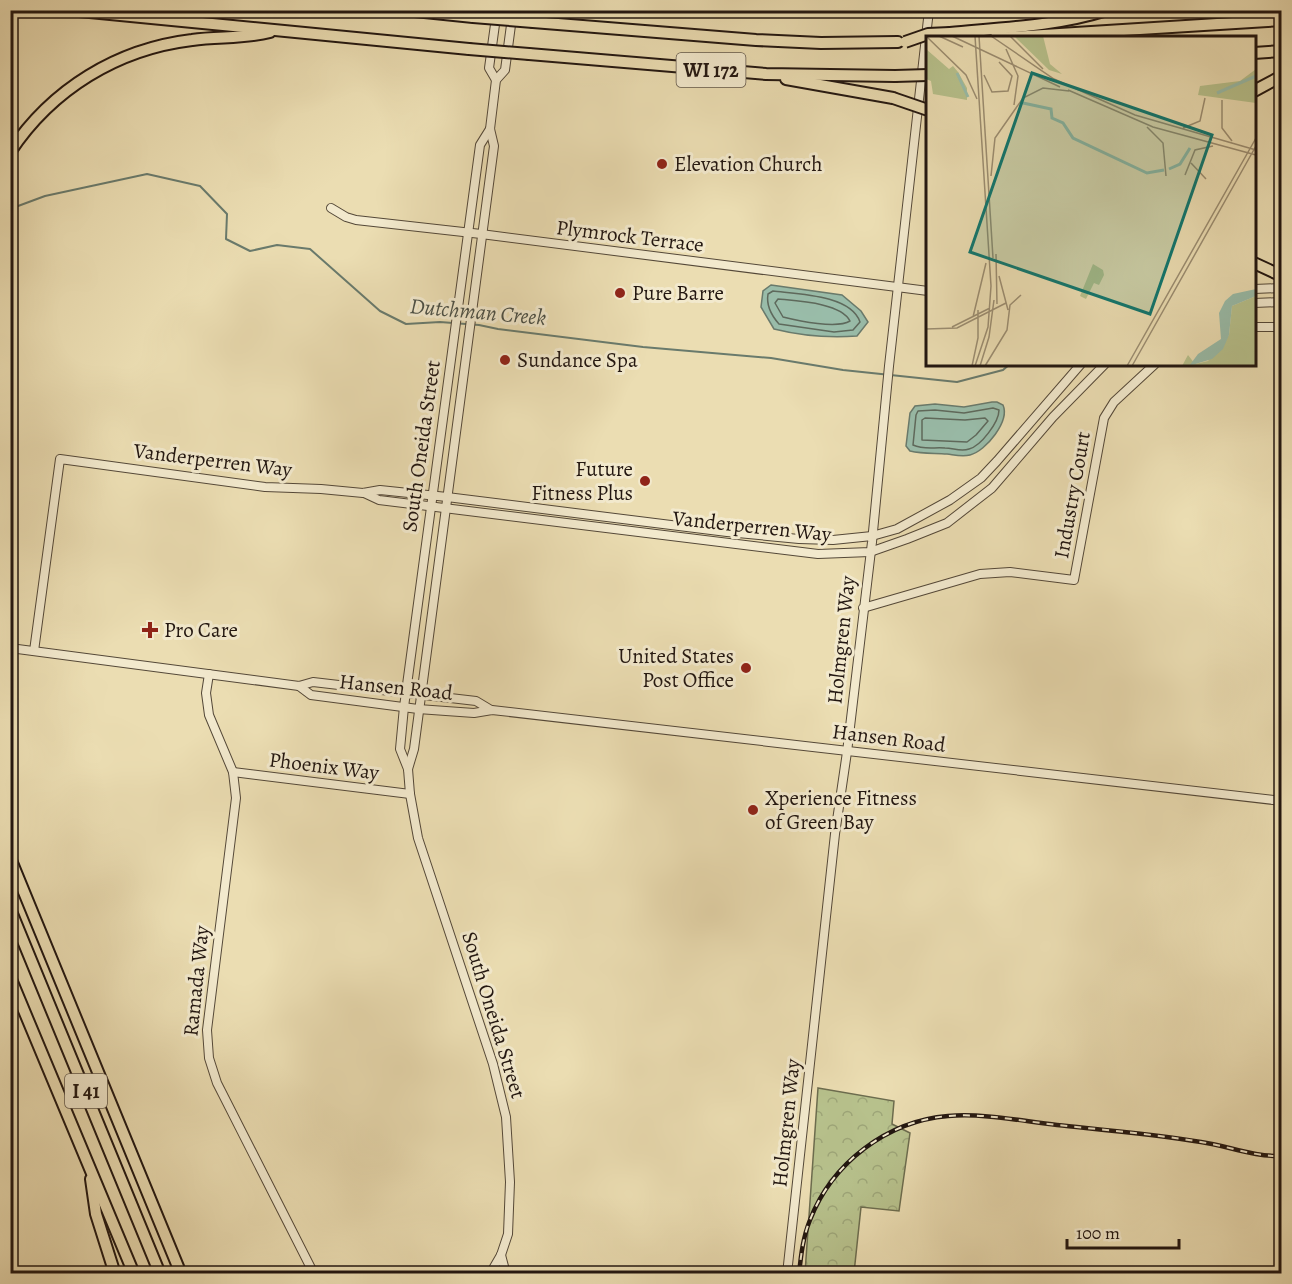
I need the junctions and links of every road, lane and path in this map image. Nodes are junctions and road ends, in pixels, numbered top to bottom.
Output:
1 (69, 10) edge
2 (405, 10) edge
3 (497, 10) edge
4 (513, 10) edge
5 (929, 10) edge
6 (1107, 10) edge
7 (1281, 20) edge
8 (278, 30) junction
9 (926, 36) edge
10 (1026, 36) edge
11 (926, 37) edge
12 (926, 41) edge
13 (902, 42) junction
14 (1281, 51) edge
15 (1256, 53) edge
16 (766, 74) junction
17 (926, 75) edge
18 (1281, 76) edge
19 (496, 80) junction
20 (1256, 90) edge
21 (926, 110) edge
22 (490, 129) junction
23 (10, 152) edge
24 (332, 208) dead end
25 (468, 233) junction
26 (481, 234) junction
27 (1256, 264) edge
28 (1281, 276) edge
29 (898, 288) junction
30 (1281, 288) edge
31 (1256, 289) edge
32 (926, 291) edge
33 (1281, 302) edge
34 (1256, 303) edge
35 (1256, 327) edge
36 (1281, 327) edge
37 (1079, 366) edge
38 (1103, 366) edge
39 (1153, 366) edge
40 (363, 493) junction
41 (433, 496) junction
42 (447, 497) junction
43 (432, 506) junction
44 (445, 508) junction
45 (872, 536) junction
46 (870, 552) junction
47 (863, 608) junction
48 (10, 648) edge
49 (34, 651) junction
50 (209, 674) junction
51 (299, 686) junction
52 (406, 693) junction
53 (420, 694) junction
54 (404, 707) junction
55 (418, 709) junction
56 (492, 710) junction
57 (847, 752) junction
58 (408, 769) junction
59 (233, 772) junction
60 (410, 794) junction
61 (1281, 801) edge
62 (10, 858) edge
63 (10, 909) edge
64 (10, 977) edge
65 (90, 1170) junction
66 (143, 1178) junction
67 (501, 1255) junction
68 (491, 1272) edge
69 (115, 1274) edge
70 (134, 1274) edge
71 (160, 1274) edge
72 (181, 1274) edge
73 (188, 1274) edge
74 (315, 1274) edge
75 (506, 1274) edge
76 (787, 1274) edge

1 - 8 highway, WI 172
2 - 13 highway, WI 172, bridge
3 - 19 street, South Oneida Street
4 - 19 street, South Oneida Street
5 - 9 street, Holmgren Way
6 - 13 highway, bridge
7 - 10 highway
8 - 16 highway, WI 172, bridge
8 - 23 highway
11 - 29 street, Holmgren Way
12 - 13 highway, WI 172, bridge
14 - 15 highway
16 - 17 highway, WI 172, bridge
16 - 21 highway, bridge
18 - 20 highway
19 - 22 street, South Oneida Street
22 - 25 street, South Oneida Street
22 - 26 street, South Oneida Street
24 - 25 street, Plymrock Terrace
25 - 26 street, Plymrock Terrace
25 - 41 street, South Oneida Street
26 - 29 street, Plymrock Terrace
26 - 42 street, South Oneida Street
27 - 28 highway
29 - 32 street, Plymrock Terrace
29 - 45 street, Holmgren Way
30 - 31 street
33 - 34 street
35 - 36 street
37 - 45 street, Vanderperren Way
38 - 46 street, Vanderperren Way
39 - 47 street, Industry Court
40 - 41 street, Vanderperren Way
40 - 43 street, Vanderperren Way
40 - 49 street, Vanderperren Way
41 - 42 street, Vanderperren Way
41 - 43 street, South Oneida Street
42 - 44 street, South Oneida Street
42 - 45 street, Vanderperren Way
43 - 44 street, Vanderperren Way
43 - 52 street, South Oneida Street
44 - 46 street, Vanderperren Way
44 - 53 street, South Oneida Street
45 - 46 street, Holmgren Way
46 - 47 street, Holmgren Way
47 - 57 street, Holmgren Way
48 - 49 street, Hansen Road
49 - 50 street, Hansen Road
50 - 51 street, Hansen Road
50 - 59 street, Ramada Way
51 - 52 street, Hansen Road
51 - 54 street, Hansen Road
52 - 53 street, Hansen Road
52 - 54 street, South Oneida Street
53 - 55 street, South Oneida Street
53 - 56 street, Hansen Road
54 - 55 street, Hansen Road
54 - 58 street, South Oneida Street
55 - 56 street, Hansen Road
55 - 58 street, South Oneida Street
56 - 57 street, Hansen Road
57 - 61 street, Hansen Road
57 - 76 street, Holmgren Way
58 - 60 street, South Oneida Street
59 - 60 street, Phoenix Way
59 - 74 street, Ramada Way
60 - 67 street, South Oneida Street
62 - 66 highway
63 - 71 highway, I 41
64 - 65 highway, I 41
65 - 69 highway
65 - 70 highway, I 41
66 - 72 highway
66 - 73 highway
67 - 68 street, South Oneida Street
67 - 75 street

